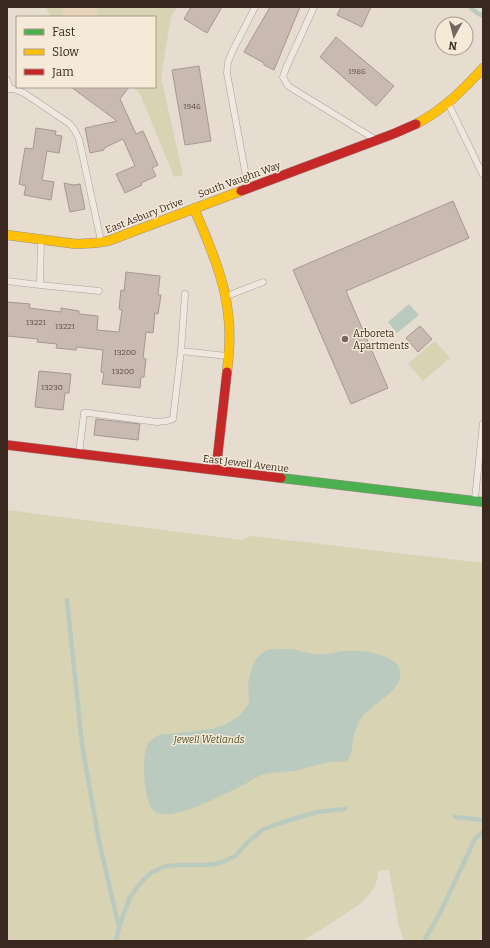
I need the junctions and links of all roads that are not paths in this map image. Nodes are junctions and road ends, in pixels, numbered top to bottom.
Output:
1 (255, 7) edge
2 (314, 7) edge
3 (483, 68) edge
4 (7, 80) edge
5 (9, 89) edge
6 (448, 103) junction
7 (377, 140) junction
8 (483, 175) edge
9 (249, 188) junction
10 (194, 208) junction
11 (7, 235) edge
12 (42, 239) junction
13 (102, 242) junction
14 (7, 281) edge
15 (263, 282) dead end
16 (40, 285) junction
17 (99, 291) dead end
18 (185, 294) dead end
19 (226, 297) junction
20 (181, 351) junction
21 (228, 356) junction
22 (483, 422) edge
23 (7, 446) edge
24 (79, 454) junction
25 (216, 470) junction
26 (479, 502) edge

1 - 9 lane
2 - 7 lane
3 - 6 street, South Vaughn Way
4 - 5 lane
5 - 13 lane
6 - 7 street, South Vaughn Way
6 - 8 lane
7 - 9 street, South Vaughn Way
9 - 10 street, South Vaughn Way
10 - 13 street, East Asbury Drive
10 - 19 street, South Vaughn Way
11 - 12 street, East Asbury Drive
12 - 13 street, East Asbury Drive
12 - 16 lane
14 - 16 lane
15 - 19 lane
16 - 17 lane
18 - 20 lane
19 - 21 street, South Vaughn Way
20 - 21 lane
20 - 24 lane
21 - 25 street, South Vaughn Way
22 - 26 lane
23 - 24 street, East Jewell Avenue
24 - 25 street, East Jewell Avenue
25 - 26 street, East Jewell Avenue

